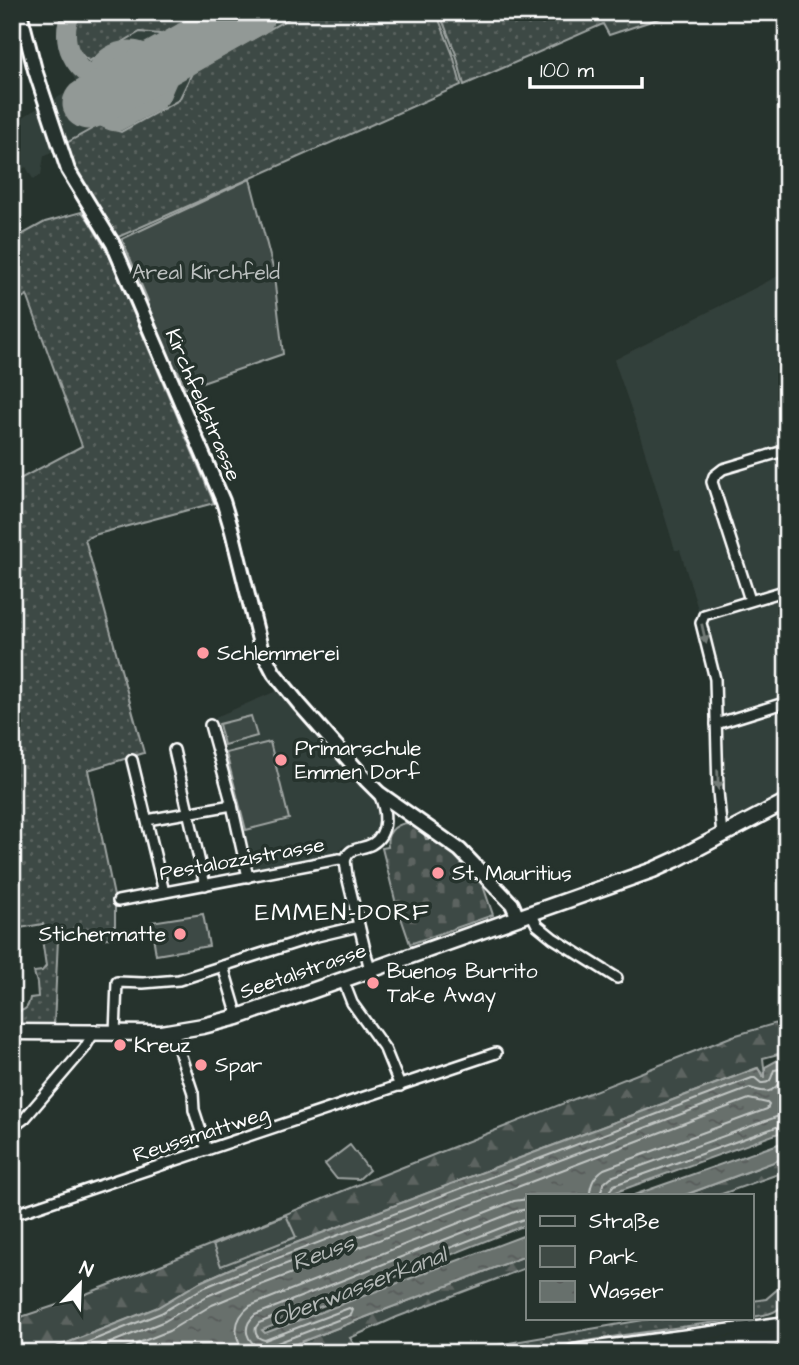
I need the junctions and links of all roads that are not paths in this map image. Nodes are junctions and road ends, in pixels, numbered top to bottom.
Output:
1 (20, 12) edge
2 (787, 450) edge
3 (787, 590) edge
4 (750, 600) junction
5 (786, 703) edge
6 (716, 724) junction
7 (210, 725) dead end
8 (174, 750) dead end
9 (132, 760) dead end
10 (379, 793) junction
11 (787, 801) edge
12 (232, 805) junction
13 (189, 812) junction
14 (396, 818) junction
15 (147, 820) junction
16 (722, 835) junction
17 (345, 860) junction
18 (248, 877) junction
19 (205, 885) junction
20 (164, 892) junction
21 (118, 901) dead end
22 (524, 916) junction
23 (359, 926) junction
24 (223, 966) junction
25 (370, 970) junction
26 (617, 978) dead end
27 (343, 980) junction
28 (238, 1017) junction
29 (12, 1032) edge
30 (173, 1032) junction
31 (93, 1034) junction
32 (115, 1034) junction
33 (496, 1053) dead end
34 (400, 1086) junction
35 (12, 1128) edge
36 (206, 1150) junction
37 (12, 1215) edge
38 (787, 1325) edge
39 (787, 1336) edge
40 (574, 1353) edge
41 (664, 1353) edge

1 - 10 street, Kirchfeldstrasse
2 - 4 street
3 - 4 street
4 -> 6 street
5 - 6 street
6 -> 16 street
7 - 12 street
8 - 13 street
9 - 15 street
10 - 14 street, Kirchfeldstrasse
10 - 14 street
11 - 16 main road, Seetalstrasse
12 - 13 street
12 - 18 street
13 - 15 street
13 - 19 street
14 - 17 street
14 - 22 street, Kirchfeldstrasse
15 - 20 street
16 - 22 main road, Seetalstrasse
17 - 18 street, Pestalozzistrasse
17 - 23 street, Pestalozzistrasse
18 - 19 street, Pestalozzistrasse
19 - 20 street, Pestalozzistrasse
20 - 21 street, Pestalozzistrasse
22 - 25 main road, Seetalstrasse
22 - 26 street
23 - 24 street
23 - 25 street, Pestalozzistrasse
24 - 28 street
24 - 32 street
25 - 27 main road, Seetalstrasse
27 - 28 main road, Seetalstrasse
27 - 34 street
28 - 30 main road, Seetalstrasse
29 - 31 main road, Seetalstrasse
30 - 32 main road, Seetalstrasse
30 - 36 street
31 - 32 main road, Seetalstrasse
31 - 35 street
33 - 34 street, Reussmattweg
34 - 36 street, Reussmattweg
36 - 37 street, Reussmattweg
38 - 40 highway
39 - 41 highway

